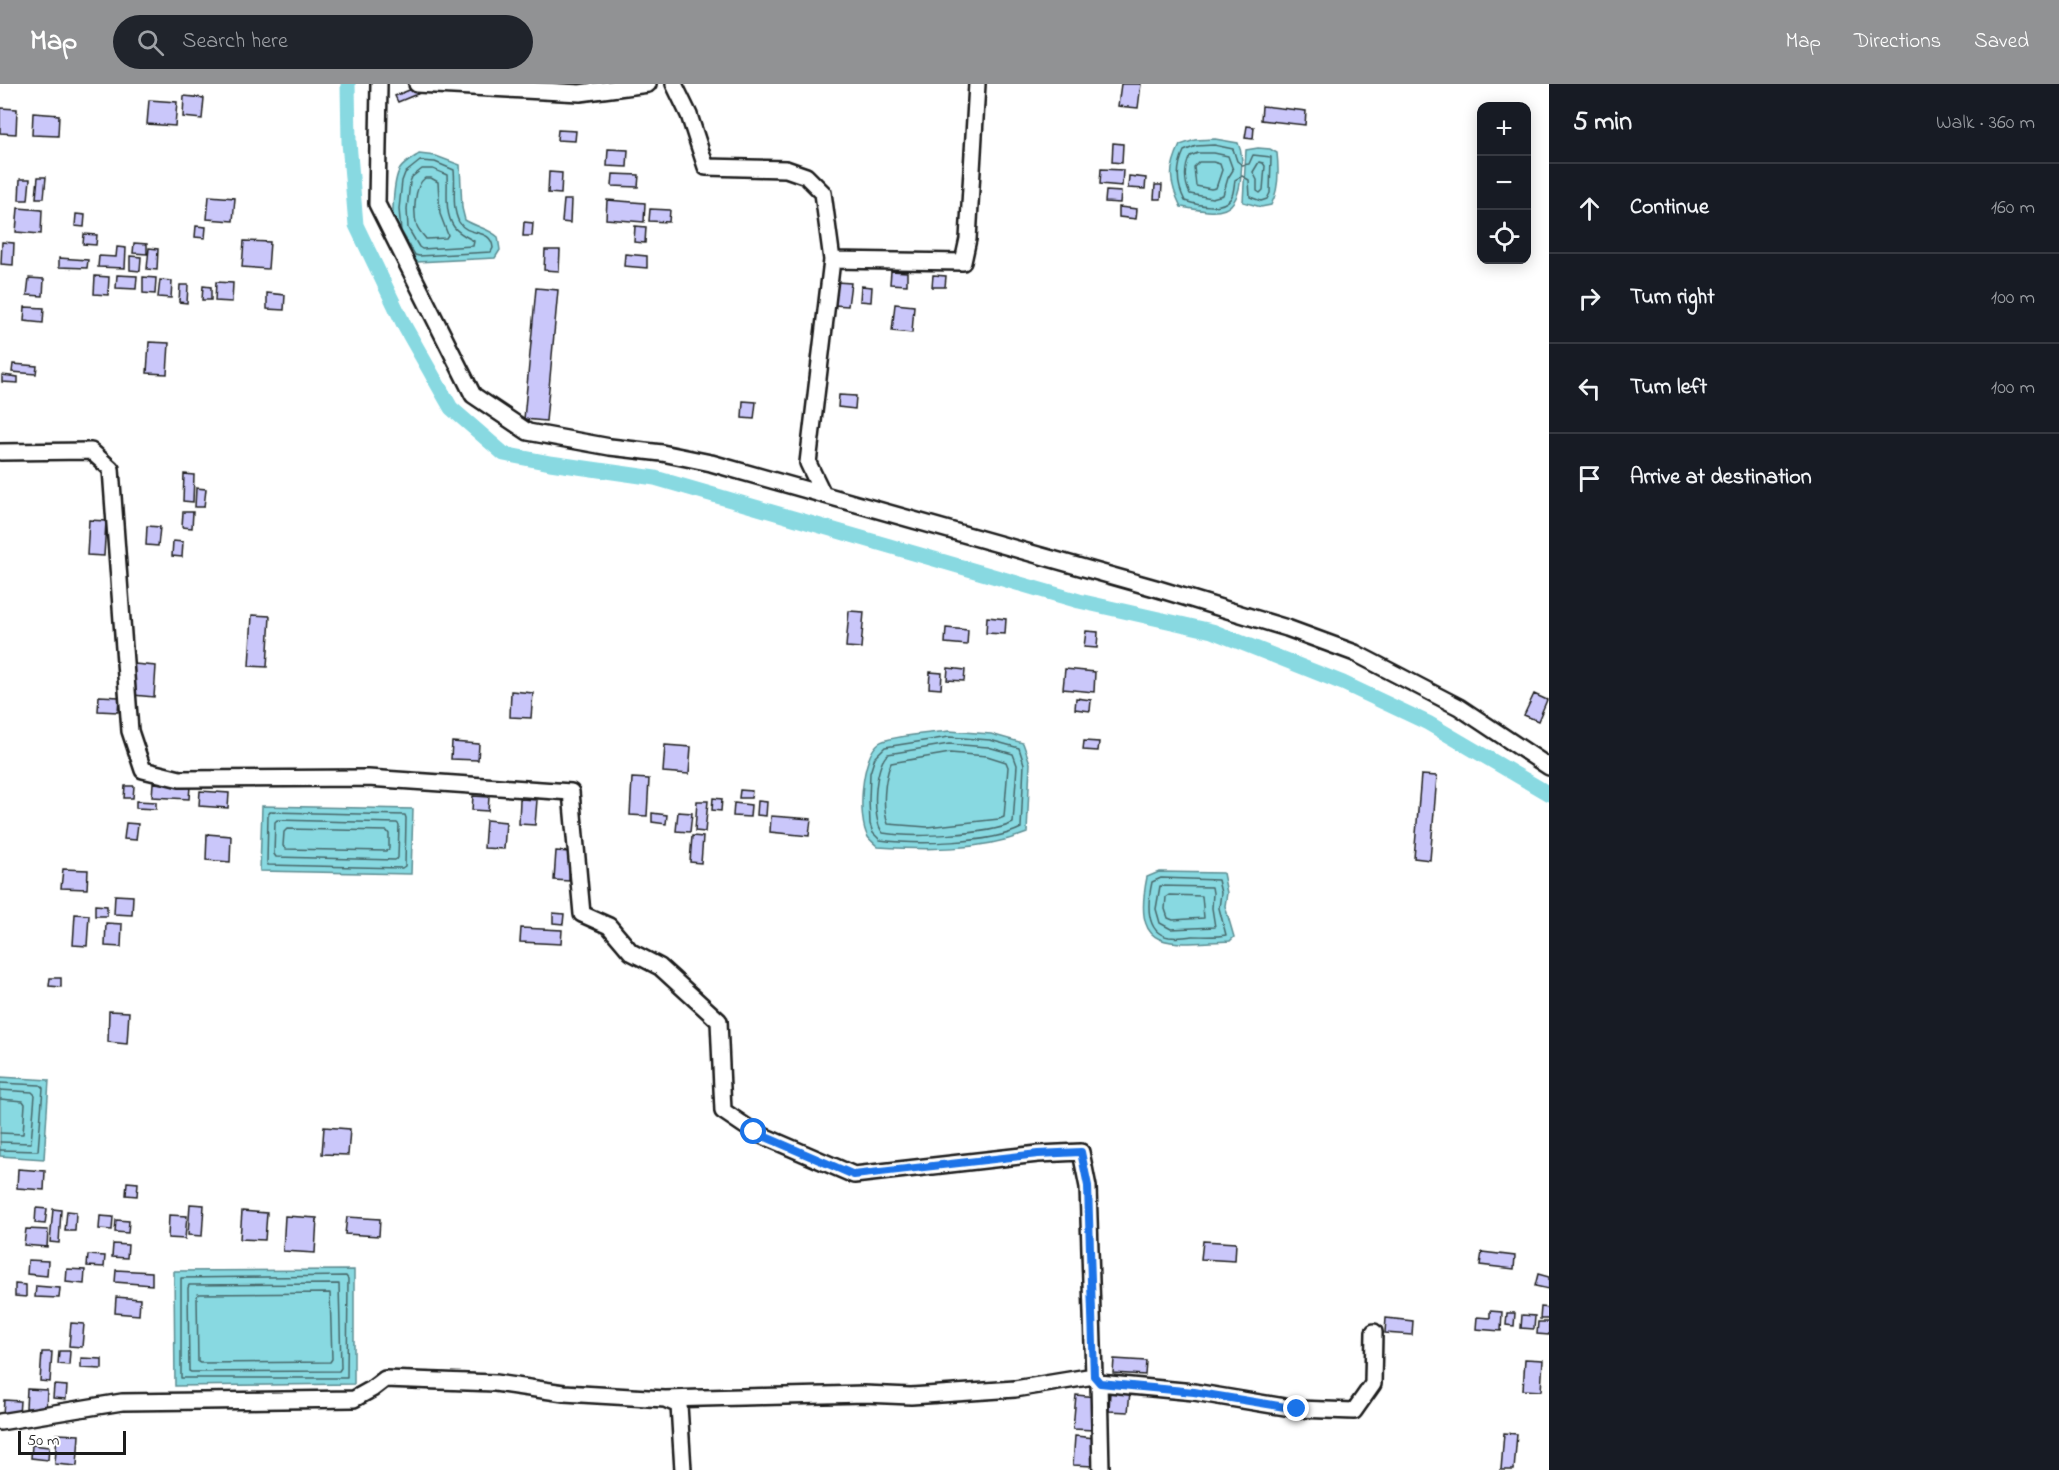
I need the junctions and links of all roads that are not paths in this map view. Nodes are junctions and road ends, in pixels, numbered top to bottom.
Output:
1 (379, 84) edge
2 (417, 84) edge
3 (648, 84) edge
4 (674, 84) edge
5 (977, 84) edge
6 (832, 260) junction
7 (0, 452) edge
8 (823, 494) junction
9 (1549, 767) edge
10 (1374, 1332) dead end
11 (1097, 1380) junction
12 (665, 1399) junction
13 (0, 1422) edge
14 (683, 1470) edge
15 (1101, 1470) edge

1 - 8 street
2 - 3 street
4 - 6 street
5 - 6 street
6 - 8 street
7 - 11 street
8 - 9 street
10 - 11 street
11 - 12 street
11 - 15 street
12 - 13 street
12 - 14 street

